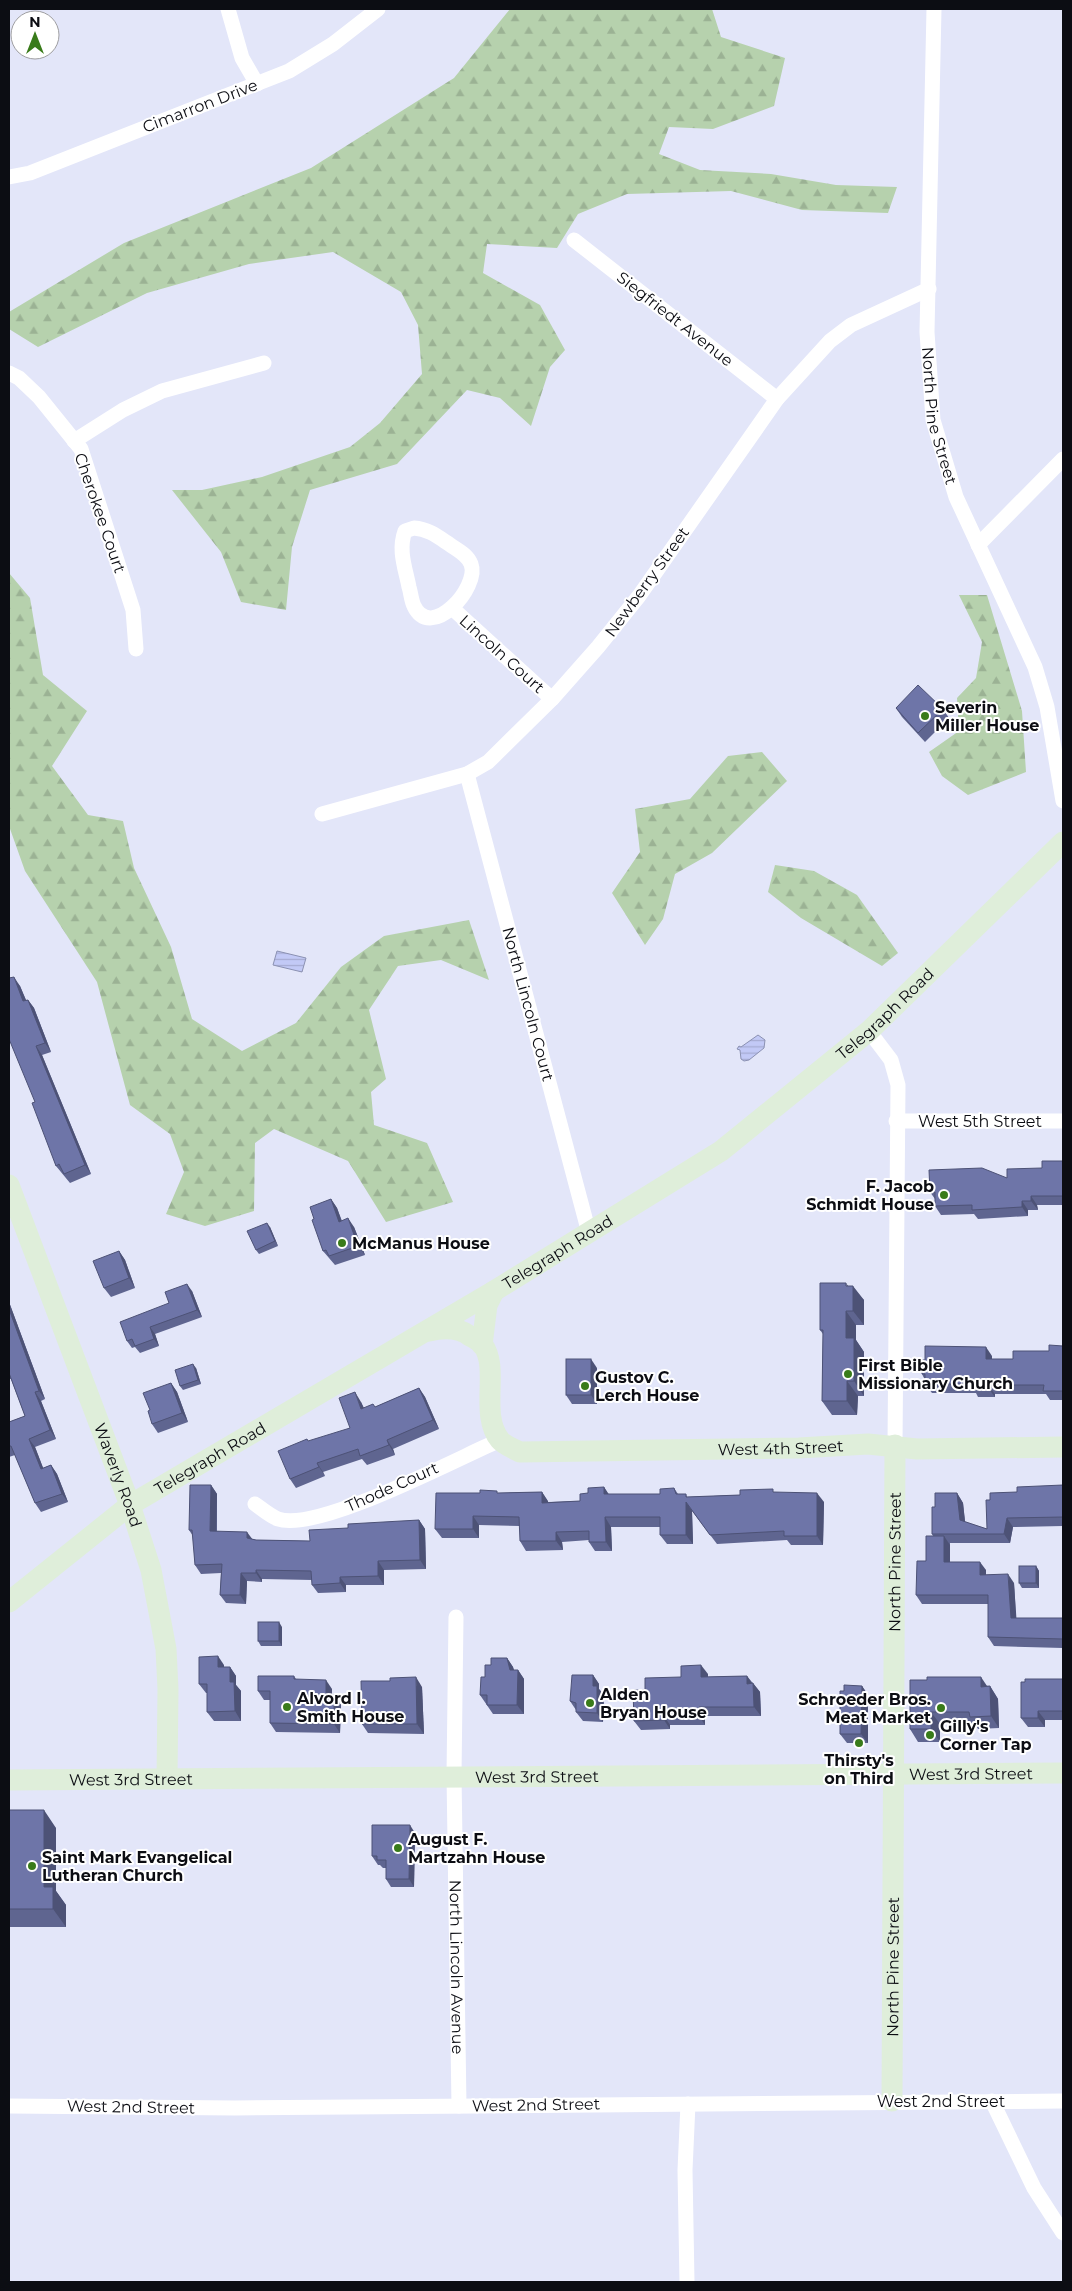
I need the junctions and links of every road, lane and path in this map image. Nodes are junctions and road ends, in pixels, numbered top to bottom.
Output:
1 (228, 9) edge
2 (378, 9) edge
3 (934, 9) edge
4 (257, 84) junction
5 (9, 177) edge
6 (574, 240) dead end
7 (928, 289) junction
8 (264, 363) dead end
9 (9, 373) edge
10 (776, 399) junction
11 (74, 441) junction
12 (1063, 459) edge
13 (978, 545) junction
14 (452, 608) junction
15 (136, 649) dead end
16 (552, 699) junction
17 (467, 774) junction
18 (1063, 801) edge
19 (322, 814) dead end
20 (1063, 842) edge
21 (869, 1031) junction
22 (896, 1121) junction
23 (1063, 1121) edge
24 (9, 1185) edge
25 (589, 1233) junction
26 (494, 1291) junction
27 (424, 1332) junction
28 (482, 1345) junction
29 (500, 1440) junction
30 (895, 1445) junction
31 (1063, 1447) edge
32 (256, 1504) dead end
33 (130, 1505) junction
34 (9, 1602) edge
35 (456, 1617) dead end
36 (1063, 1773) edge
37 (894, 1774) junction
38 (454, 1775) junction
39 (167, 1778) junction
40 (9, 1780) edge
41 (892, 2101) junction
42 (1063, 2101) edge
43 (992, 2102) junction
44 (688, 2104) junction
45 (9, 2106) edge
46 (459, 2106) junction
47 (1063, 2233) edge
48 (687, 2282) edge

1 - 4 street
2 - 4 street, Cimarron Drive
3 - 7 street, North Pine Street
4 - 5 street, Cimarron Drive
6 - 10 street, Siegfriedt Avenue
7 - 10 street, Newberry Street
7 - 13 street, North Pine Street
8 - 11 street
9 - 11 street, Cherokee Court
10 - 16 street, Newberry Street
11 - 15 street, Cherokee Court
12 - 13 street
13 - 18 street, North Pine Street
14 - 14 street, Lincoln Court
14 - 16 street, Lincoln Court
16 - 17 street, Newberry Street
17 - 19 street, Newberry Street
17 - 25 street, North Lincoln Court
20 - 21 street, Telegraph Road
21 - 22 street, North Pine Street
21 - 25 street, Telegraph Road
22 - 23 street, West 5th Street
22 - 30 street, North Pine Street
24 - 33 street, Waverly Road
25 - 26 street, Telegraph Road
26 - 27 street, Telegraph Road
26 - 28 street
27 - 28 street
27 - 33 street, Telegraph Road
28 - 29 street
29 - 30 street, West 4th Street
29 - 32 street, Thode Court
30 - 31 street, West 4th Street
30 - 37 street, North Pine Street
33 - 34 street, Telegraph Road
33 - 39 street, Waverly Road
35 - 38 street, North Lincoln Avenue
36 - 37 street, West 3rd Street
37 - 38 street, West 3rd Street
37 - 41 street, North Pine Street
38 - 39 street, West 3rd Street
38 - 46 street, North Lincoln Avenue
39 - 40 street, West 3rd Street
41 - 43 street, West 2nd Street
41 - 44 street, West 2nd Street
42 - 43 street, West 2nd Street
43 - 47 street
44 - 46 street, West 2nd Street
44 - 48 street
45 - 46 street, West 2nd Street

